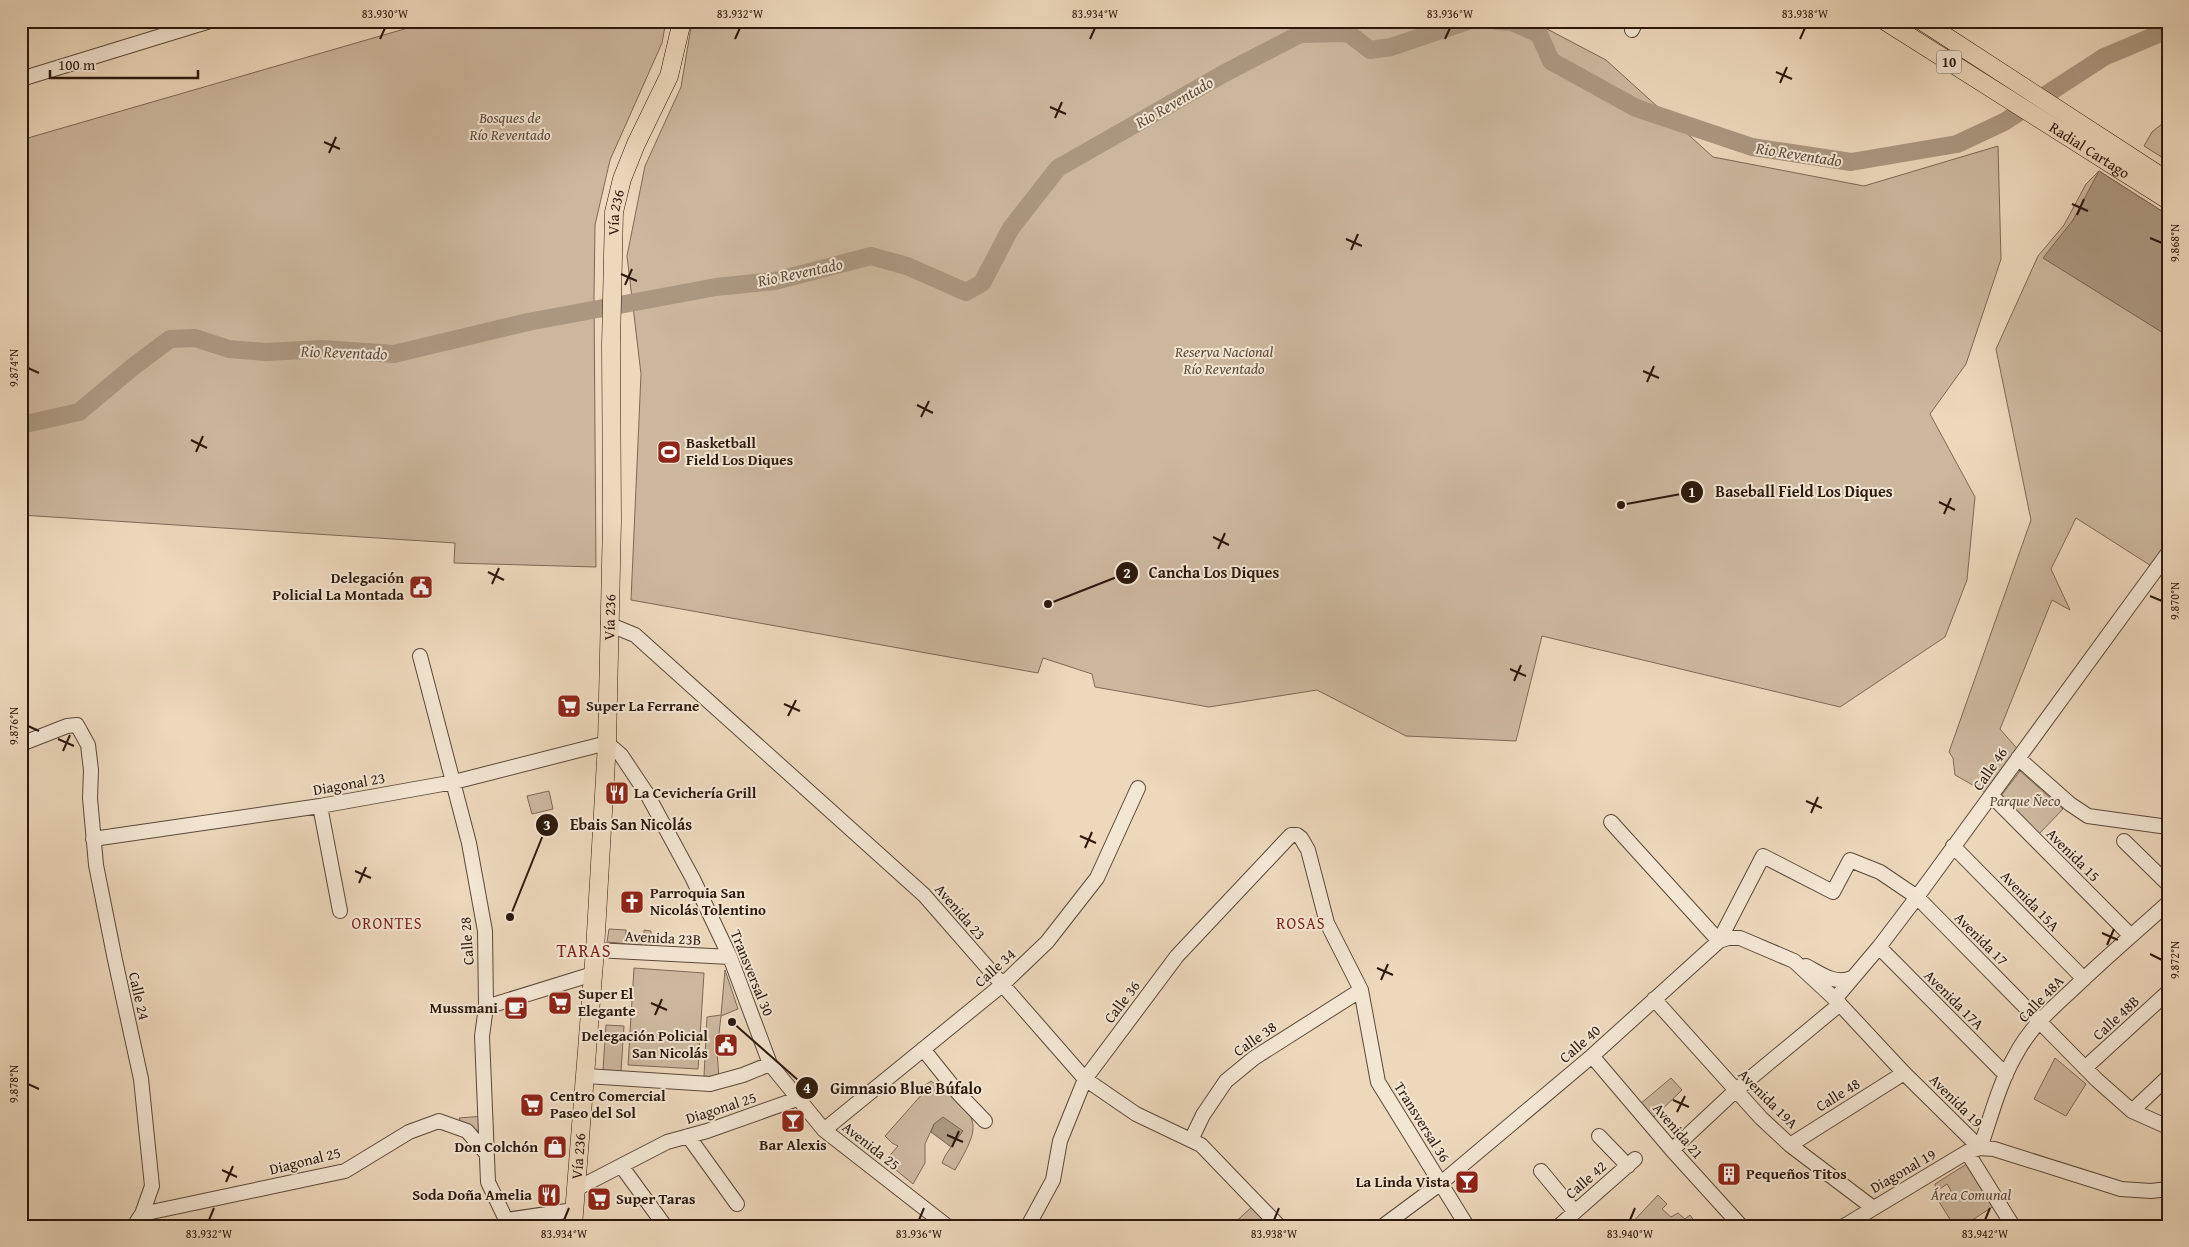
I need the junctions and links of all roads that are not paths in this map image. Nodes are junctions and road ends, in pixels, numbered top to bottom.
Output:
1 (210, 21) edge
2 (682, 21) edge
3 (1885, 21) edge
4 (1922, 21) edge
5 (21, 79) edge
6 (2096, 144) junction
7 (2168, 181) edge
8 (2168, 200) edge
9 (2168, 553) edge
10 (608, 624) junction
11 (420, 656) dead end
12 (607, 743) junction
13 (21, 744) edge
14 (2018, 758) junction
15 (454, 782) junction
16 (1138, 788) dead end
17 (1992, 796) junction
18 (320, 806) junction
19 (1611, 822) dead end
20 (2166, 824) edge
21 (1296, 835) joint
22 (93, 839) junction
23 (2124, 841) dead end
24 (1954, 846) junction
25 (1763, 856) joint
26 (2168, 884) edge
27 (1917, 897) junction
28 (2168, 903) edge
29 (340, 911) dead end
30 (2131, 936) junction
31 (1720, 940) junction
32 (1880, 947) junction
33 (595, 950) junction
34 (730, 957) junction
35 (1794, 961) junction
36 (593, 974) junction
37 (1852, 978) junction
38 (2084, 979) junction
39 (1002, 985) junction
40 (1361, 990) junction
41 (2168, 992) edge
42 (1654, 999) junction
43 (1837, 1002) junction
44 (486, 1007) junction
45 (2039, 1021) junction
46 (923, 1049) junction
47 (1592, 1056) junction
48 (770, 1064) junction
49 (2086, 1068) junction
50 (1904, 1072) junction
51 (2006, 1075) junction
52 (586, 1076) junction
53 (2168, 1077) edge
54 (1085, 1078) junction
55 (1735, 1091) junction
56 (797, 1100) junction
57 (2132, 1111) junction
58 (985, 1121) dead end
59 (2168, 1127) edge
60 (824, 1130) junction
61 (688, 1136) junction
62 (1599, 1136) dead end
63 (1191, 1140) junction
64 (1790, 1145) junction
65 (1672, 1150) junction
66 (1974, 1150) junction
67 (486, 1153) junction
68 (622, 1167) junction
69 (1541, 1171) dead end
70 (1441, 1182) junction
71 (576, 1189) junction
72 (2168, 1189) edge
73 (737, 1204) dead end
74 (1872, 1207) junction
75 (1575, 1212) junction
76 (142, 1214) junction
77 (574, 1218) edge
78 (508, 1223) edge
79 (134, 1226) edge
80 (665, 1226) edge
81 (947, 1226) edge
82 (1028, 1226) edge
83 (1279, 1226) edge
84 (1382, 1226) edge
85 (1467, 1226) edge
86 (1559, 1226) edge
87 (1740, 1226) edge
88 (1844, 1226) edge
89 (2013, 1226) edge

1 - 5 street
2 - 10 main road, Vía 236
3 - 6 main road, Radial Cartago / 10
4 - 6 main road, Radial Cartago / 10
6 - 7 main road, Radial Cartago / 10
6 - 8 main road, Radial Cartago / 10
9 - 14 street, Calle 46
10 - 12 main road, Vía 236
10 - 39 street, Avenida 23
11 - 15 street, Calle 28
12 - 15 street, Diagonal 23
12 - 33 main road, Vía 236
12 - 34 street, Transversal 30
13 - 22 street, Calle 24
14 - 17 street, Calle 46
14 - 20 street
15 - 18 street, Diagonal 23
15 - 44 street, Calle 28
16 - 39 street, Calle 34
17 - 24 street, Calle 46
17 - 30 street, Avenida 15
18 - 22 street, Diagonal 23
18 - 29 street
19 - 31 street
21 - 40 street, Transversal 36
21 - 54 street, Calle 36
22 - 76 street, Calle 24
23 - 26 street
24 - 27 street, Calle 46
24 - 38 street, Avenida 15A
25 - 27 street, Avenida 17
25 - 31 street, Calle 40
27 - 32 street, Calle 46
27 - 45 street, Avenida 17
28 - 30 street, Calle 48A
30 - 38 street, Calle 48A
31 - 35 street, Avenida 19
31 - 42 street, Calle 40
32 - 37 street, Calle 46
32 - 51 street, Avenida 17A
33 - 34 street, Avenida 23B
33 - 36 main road, Vía 236
34 - 48 street, Transversal 30
35 - 37 street, Avenida 19
35 - 43 street, Avenida 19
36 - 44 street
36 - 52 main road, Vía 236
37 - 43 street, Calle 46
38 - 45 street, Calle 48A
39 - 46 street, Calle 34
39 - 54 street, Avenida 23
40 - 63 street, Calle 38
40 - 70 street, Transversal 36
41 - 49 street, Calle 48B
42 - 47 street, Calle 40
42 - 55 street, Avenida 19A
43 - 50 street, Avenida 19
43 - 55 street, Calle 46
44 - 67 street, Calle 28
45 - 49 street, Avenida 17
45 - 51 street, Calle 48A
46 - 58 street
46 - 60 street, Calle 34
47 - 65 street, Avenida 21
47 - 70 street, Calle 40
48 - 52 street
48 - 56 street, Avenida 25
49 - 57 street, Avenida 17
50 - 64 street, Calle 48
50 - 66 street, Avenida 19
51 - 66 street, Calle 48A
52 - 71 main road, Vía 236
53 - 57 street
54 - 63 street, Avenida 23
54 - 82 street, Calle 36
55 - 64 street, Avenida 19A
55 - 65 street, Calle 46
56 - 60 street, Avenida 25
56 - 61 street, Diagonal 25
57 - 59 street, Avenida 17
60 - 81 street, Avenida 25
61 - 68 street, Diagonal 25
61 - 73 street
62 - 75 street, Calle 42
63 - 83 street, Avenida 23
64 - 74 street, Avenida 19A
65 - 87 street, Avenida 21
66 - 72 street, Avenida 19
66 - 74 street, Diagonal 19
66 - 89 street
67 - 76 street, Diagonal 25
67 - 78 street, Calle 28
68 - 71 street, Diagonal 25
68 - 80 street
69 - 75 street
70 - 84 street, Calle 40
70 - 85 street, Transversal 36
71 - 77 main road, Vía 236
74 - 88 street, Diagonal 19
75 - 86 street, Calle 42
76 - 79 street, Calle 24
77 - 78 street

